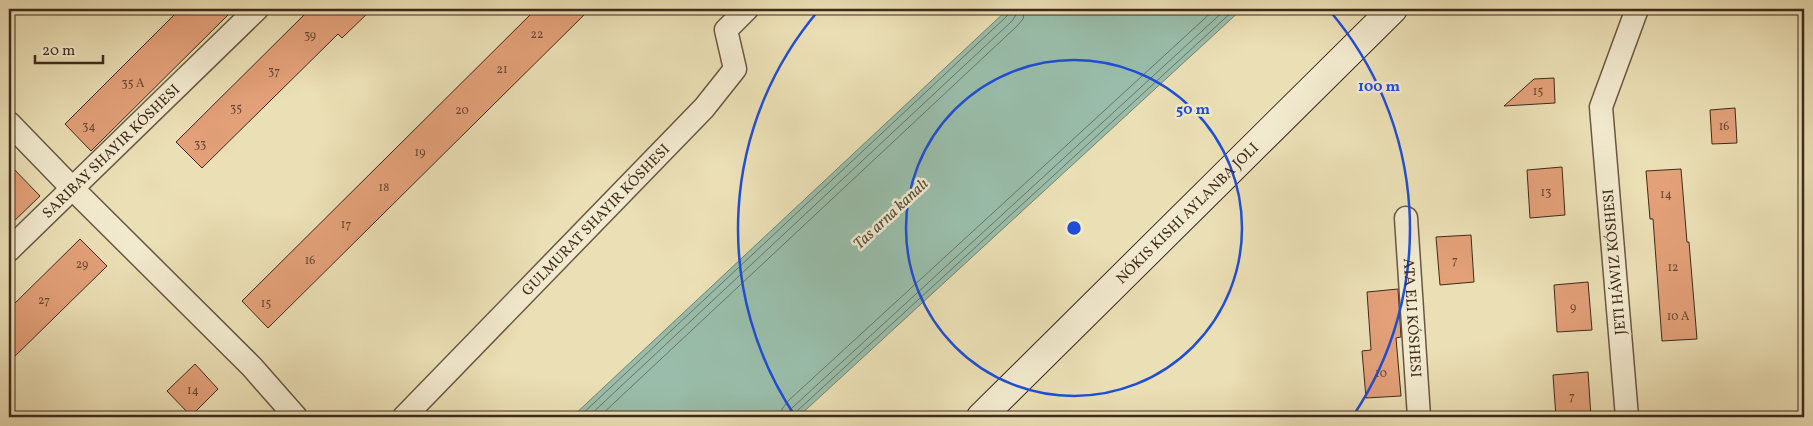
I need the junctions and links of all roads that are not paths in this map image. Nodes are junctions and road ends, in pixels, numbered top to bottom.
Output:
1 (257, 9) edge
2 (747, 9) edge
3 (1393, 9) edge
4 (1637, 9) edge
5 (9, 124) edge
6 (72, 188) junction
7 (1406, 218) dead end
8 (9, 250) edge
9 (296, 417) edge
10 (404, 417) edge
11 (981, 417) edge
12 (1420, 417) edge
13 (1627, 417) edge

1 - 6 street
2 - 10 street
3 - 11 main road
4 - 13 street, JETI HÁWIZ KÓSHESI
5 - 6 street
6 - 8 street
6 - 9 street
7 - 12 street, ATA ELI KÓSHESI

